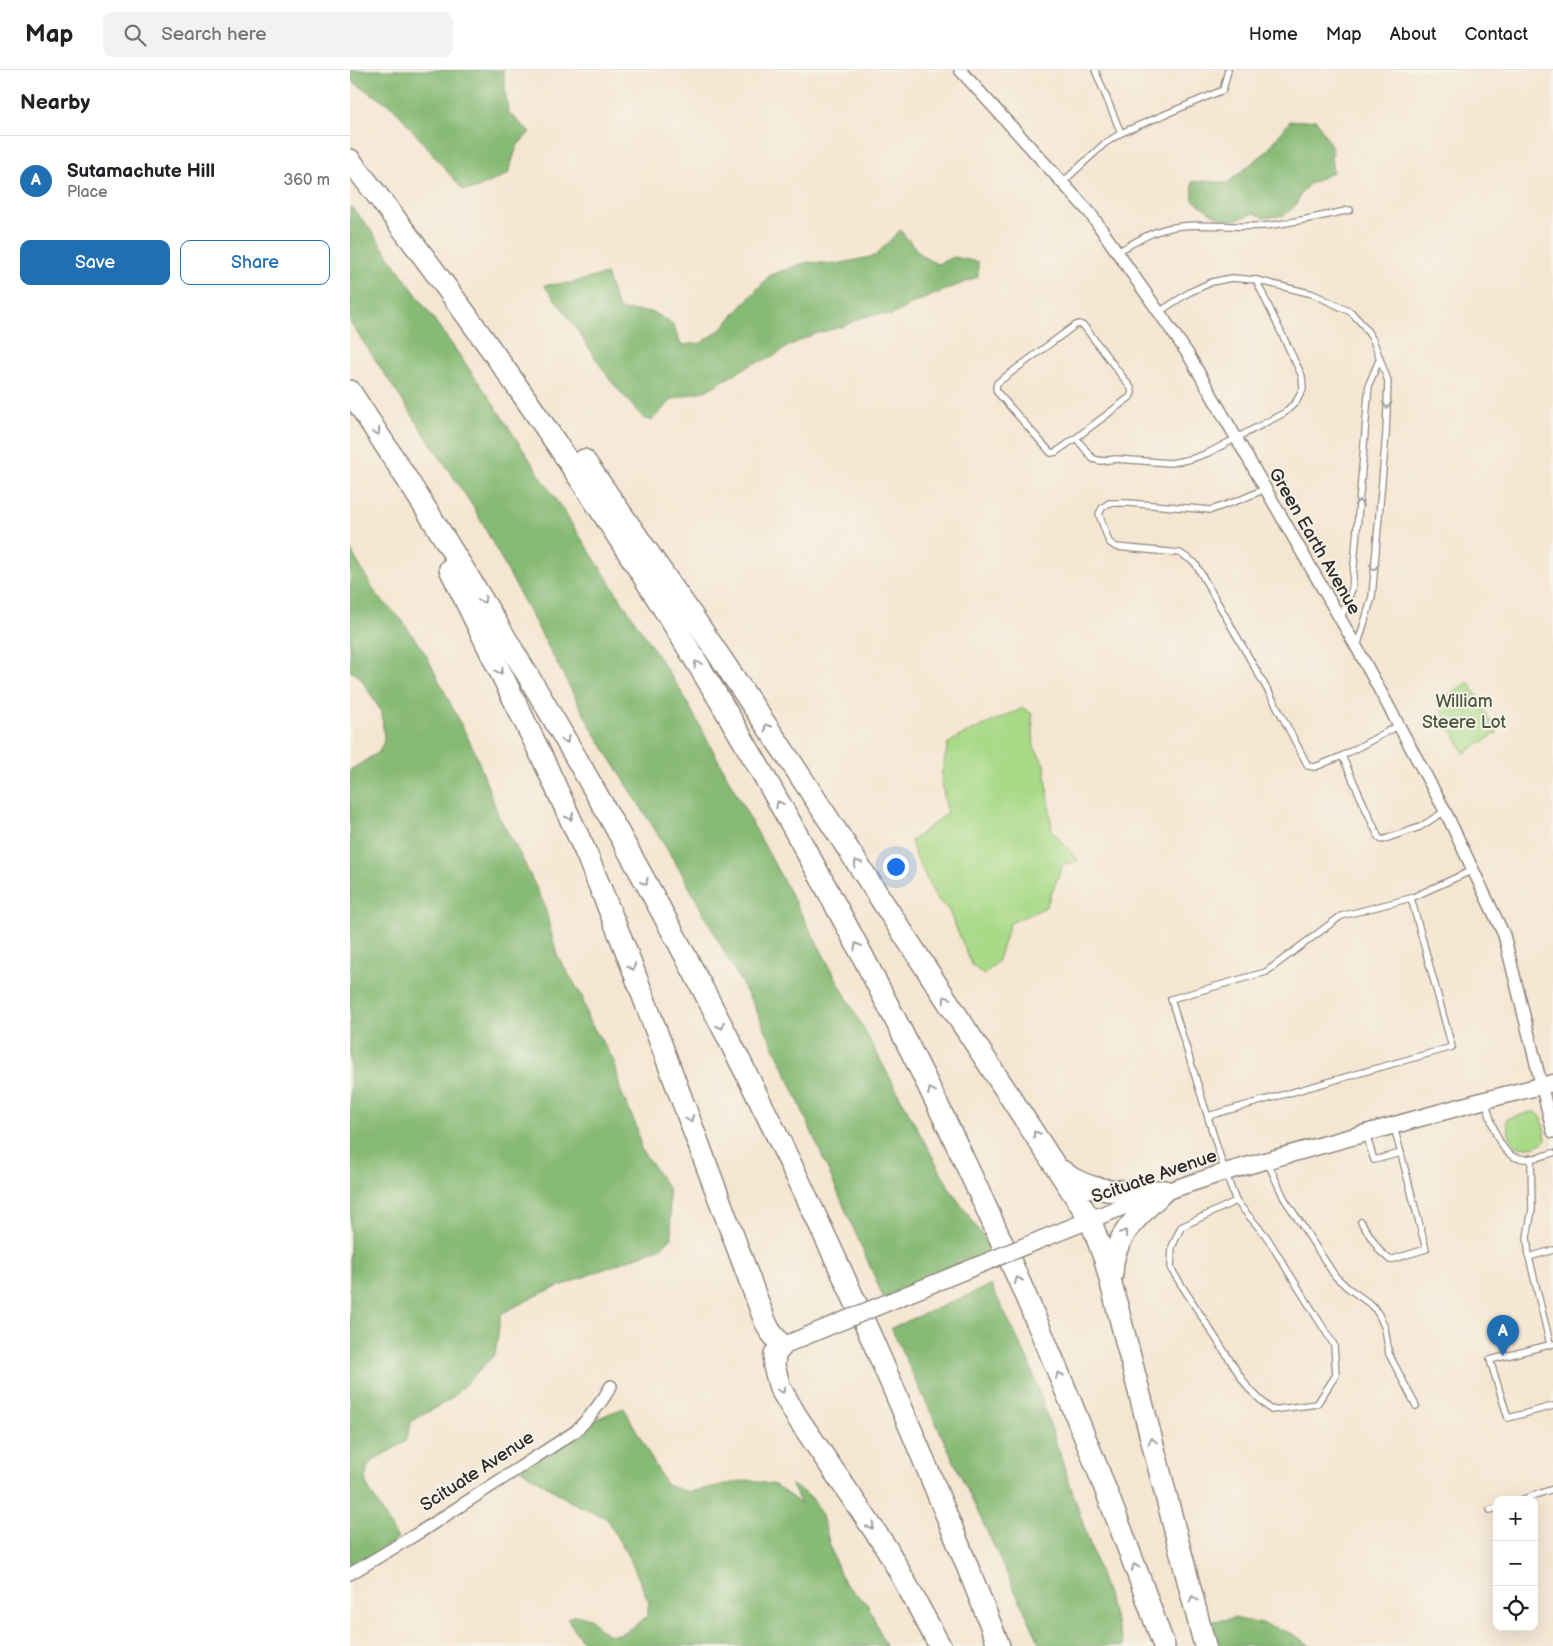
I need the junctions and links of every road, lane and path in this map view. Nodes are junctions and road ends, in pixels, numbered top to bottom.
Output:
1 (960, 70) edge
2 (1095, 70) edge
3 (1228, 70) edge
4 (1121, 132) junction
5 (350, 160) edge
6 (1063, 182) junction
7 (1350, 210) dead end
8 (1117, 252) junction
9 (1256, 280) junction
10 (1158, 312) junction
11 (1380, 358) junction
12 (507, 372) junction
13 (350, 391) edge
14 (1076, 438) junction
15 (1236, 438) junction
16 (1265, 489) junction
17 (420, 500) junction
18 (1341, 620) junction
19 (1357, 648) junction
20 (1398, 726) junction
21 (1342, 756) junction
22 (1445, 812) junction
23 (1473, 870) junction
24 (1411, 898) junction
25 (1547, 1085) edge
26 (1485, 1100) junction
27 (1208, 1116) junction
28 (1393, 1126) junction
29 (1553, 1132) edge
30 (1366, 1133) junction
31 (1401, 1153) junction
32 (1553, 1154) edge
33 (1051, 1158) junction
34 (1531, 1158) junction
35 (1266, 1160) junction
36 (1225, 1172) junction
37 (1164, 1192) junction
38 (1236, 1201) junction
39 (1090, 1219) junction
40 (1361, 1222) dead end
41 (1553, 1250) edge
42 (1529, 1257) junction
43 (1115, 1297) junction
44 (1552, 1344) edge
45 (782, 1346) junction
46 (611, 1386) dead end
47 (1416, 1406) dead end
48 (1553, 1406) edge
49 (1553, 1489) edge
50 (1533, 1496) edge
51 (1493, 1509) edge
52 (1490, 1510) dead end
53 (350, 1574) edge
54 (940, 1646) edge
55 (999, 1646) edge
56 (1164, 1646) edge
57 (1205, 1646) edge

1 - 6 street, Green Earth Avenue
2 - 4 lane
3 - 4 lane
4 - 6 lane
5 - 12 highway
6 - 8 street, Green Earth Avenue
7 - 8 lane
8 - 10 street, Green Earth Avenue
9 - 10 lane
9 - 11 lane
9 - 15 lane
10 - 15 street, Green Earth Avenue
18 -> 11 lane
11 -> 19 lane
33 -> 12 highway
56 -> 12 highway
13 -> 17 highway
14 - 14 lane
14 - 15 lane
15 - 16 street, Green Earth Avenue
16 - 18 street, Green Earth Avenue
16 - 21 lane
17 -> 45 highway
17 -> 55 highway
18 - 19 street, Green Earth Avenue
19 - 20 street, Green Earth Avenue
20 - 21 lane
20 - 22 street, Green Earth Avenue
21 - 22 lane
22 - 23 street, Green Earth Avenue
23 - 24 lane
23 - 25 street, Green Earth Avenue
24 - 27 lane
24 - 27 lane
25 - 26 main road, Scituate Avenue
25 - 29 street, Green Earth Avenue
26 - 28 main road, Scituate Avenue
26 - 34 lane
27 - 36 lane
28 - 30 main road, Scituate Avenue
28 - 31 lane
30 - 31 lane
30 - 35 main road, Scituate Avenue
31 - 40 lane
32 - 34 lane
33 - 37 highway
33 - 39 highway
34 - 42 lane
35 - 36 main road, Scituate Avenue
35 - 47 lane
36 - 37 main road, Scituate Avenue
36 - 38 lane
37 - 39 main road, Scituate Avenue
43 -> 37 highway
38 - 38 lane
39 - 43 highway
39 - 45 main road, Scituate Avenue, bridge
41 - 42 lane
42 - 44 lane
57 -> 43 highway
44 - 48 lane
45 -> 54 highway
46 - 53 street, Scituate Avenue
49 - 50 lane
51 - 52 lane

